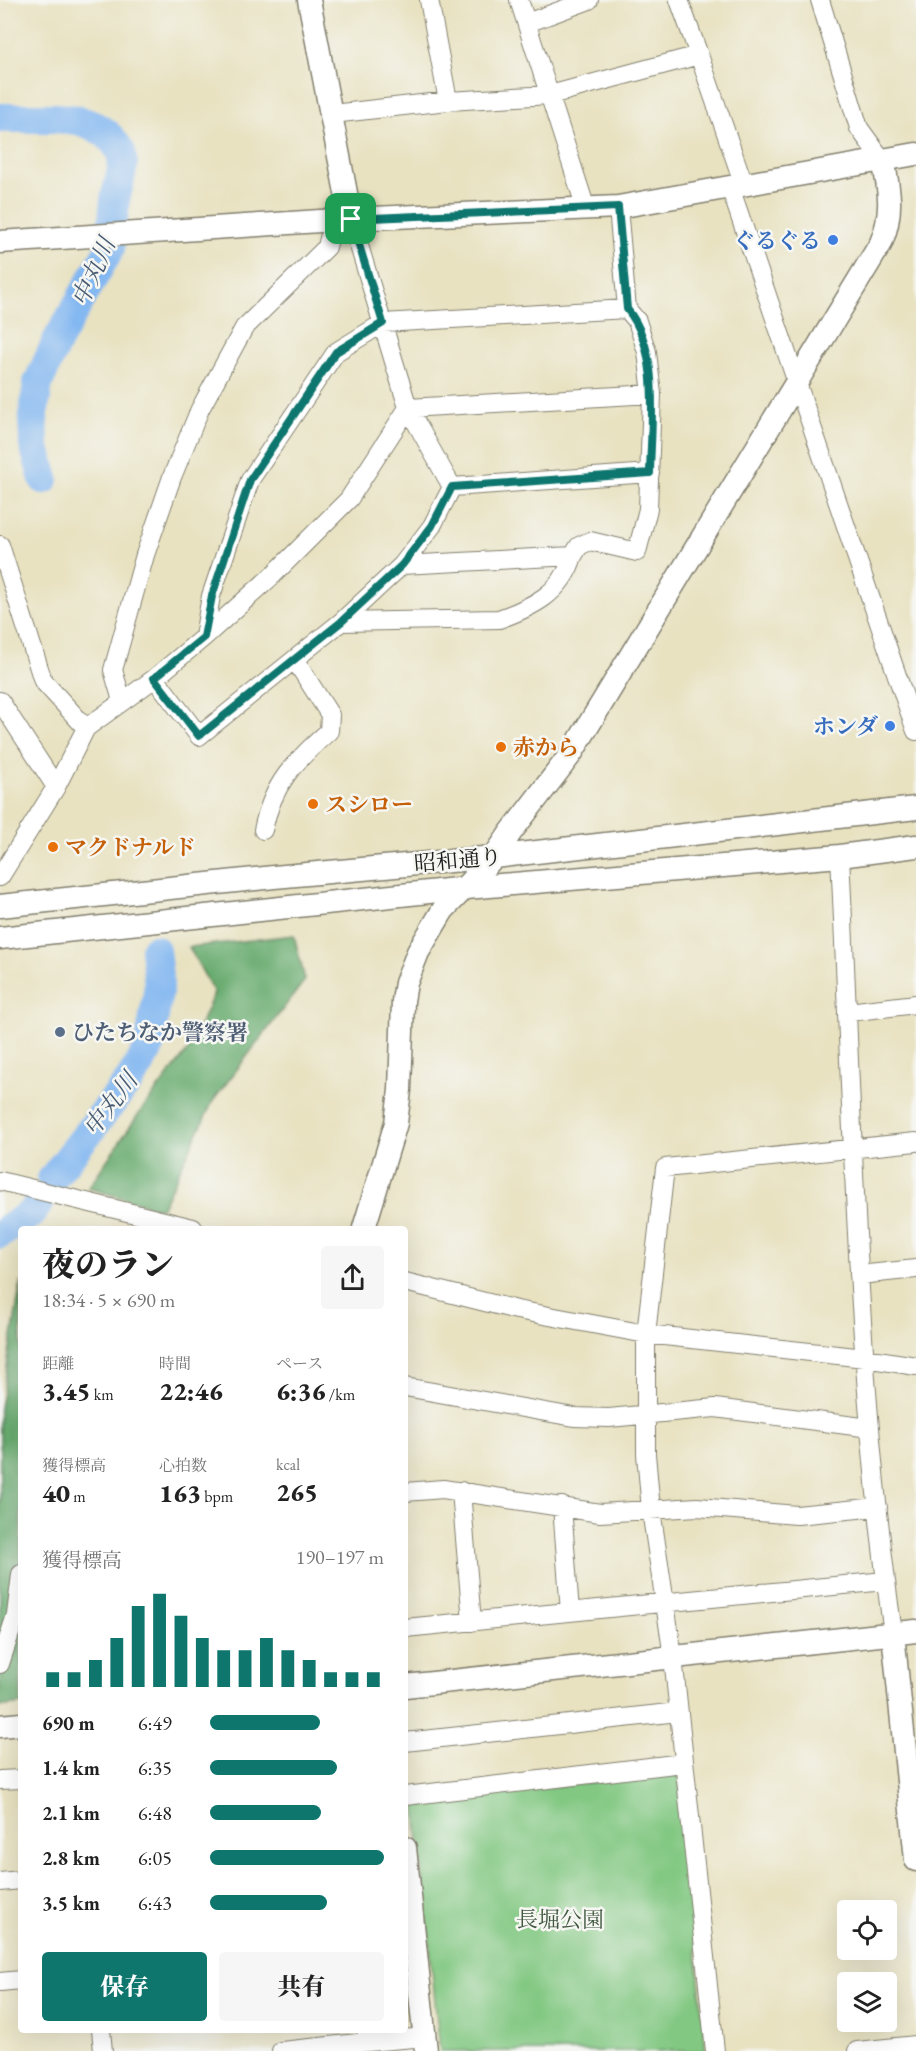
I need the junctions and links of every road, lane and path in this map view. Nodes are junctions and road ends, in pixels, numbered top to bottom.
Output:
1 (309, 0) edge
2 (429, 0) edge
3 (519, 0) edge
4 (589, 0) edge
5 (679, 0) edge
6 (820, 0) edge
7 (526, 23) junction
8 (699, 55) junction
9 (550, 95) junction
10 (448, 101) junction
11 (332, 114) junction
12 (916, 154) edge
13 (883, 161) junction
14 (737, 186) junction
15 (618, 207) junction
16 (586, 209) junction
17 (342, 220) junction
18 (0, 242) edge
19 (627, 309) junction
20 (383, 323) junction
21 (795, 382) junction
22 (652, 394) junction
23 (408, 408) junction
24 (650, 473) junction
25 (452, 487) junction
26 (0, 545) edge
27 (573, 556) junction
28 (402, 565) junction
29 (341, 622) junction
30 (204, 637) junction
31 (295, 660) junction
32 (154, 678) junction
33 (0, 701) edge
34 (122, 701) junction
35 (7, 721) edge
36 (86, 728) junction
37 (916, 731) edge
38 (56, 787) junction
39 (916, 808) edge
40 (263, 830) dead end
41 (916, 846) edge
42 (840, 856) junction
43 (494, 857) junction
44 (0, 877) edge
45 (466, 888) junction
46 (0, 906) edge
47 (0, 938) edge
48 (916, 1004) edge
49 (848, 1012) junction
50 (916, 1142) edge
51 (853, 1148) junction
52 (0, 1181) edge
53 (185, 1226) edge
54 (365, 1226) edge
55 (916, 1269) edge
56 (859, 1275) junction
57 (408, 1283) edge
58 (646, 1334) junction
59 (865, 1358) junction
60 (916, 1366) edge
61 (408, 1388) edge
62 (646, 1415) junction
63 (870, 1428) junction
64 (461, 1491) junction
65 (408, 1492) edge
66 (562, 1506) junction
67 (878, 1508) junction
68 (651, 1510) junction
69 (885, 1581) junction
70 (18, 1599) edge
71 (664, 1604) junction
72 (570, 1612) junction
73 (472, 1622) junction
74 (408, 1628) edge
75 (916, 1630) edge
76 (893, 1633) junction
77 (673, 1657) junction
78 (0, 1664) edge
79 (408, 1686) edge
80 (678, 1712) junction
81 (18, 1724) edge
82 (0, 1726) edge
83 (408, 1742) edge
84 (683, 1763) junction
85 (18, 1779) edge
86 (0, 1780) edge
87 (408, 1796) edge
88 (916, 1860) edge
89 (408, 1876) edge
90 (18, 1880) edge
91 (0, 1882) edge
92 (18, 1980) edge
93 (0, 1982) edge
94 (101, 2033) edge
95 (367, 2036) edge
96 (426, 2044) edge
97 (916, 2045) edge
98 (103, 2051) edge
99 (281, 2051) edge
100 (715, 2051) edge
101 (857, 2051) edge

1 - 11 street
2 - 10 street
3 - 7 street
4 - 7 street
5 - 8 street
6 - 13 street
7 - 9 street
8 - 9 street
8 - 14 street
9 - 10 street
9 - 16 street
10 - 11 street
11 - 17 street
12 - 13 street
13 - 14 street
13 - 21 street
14 - 15 street
14 - 21 street
15 - 16 street
15 - 19 street
16 - 17 street
17 - 18 street
17 - 20 street
17 - 34 street
19 - 20 street
19 - 22 street
20 - 23 street
20 - 30 street
21 - 37 street
21 - 43 street
22 - 23 street
22 - 24 street
23 - 25 street
23 - 30 street
24 - 25 street
24 - 27 street
25 - 28 street
26 - 36 street
27 - 28 street
27 - 29 street
28 - 29 street
29 - 31 street
30 - 32 street
31 - 32 street
31 - 40 street
32 - 34 street
33 - 35 street
34 - 36 street
35 - 38 street
36 - 38 street
38 - 44 street
39 - 43 street, 昭和通り
41 - 42 street, 昭和通り
42 - 45 street, 昭和通り
42 - 49 street
43 - 45 street
43 - 46 street, 昭和通り
45 - 47 street, 昭和通り
45 - 54 street
48 - 49 street
49 - 51 street
50 - 51 street
51 - 56 street
51 - 58 street
52 - 53 street
55 - 56 street
56 - 59 street
57 - 58 street
58 - 59 street
58 - 62 street
59 - 60 street
59 - 63 street
61 - 62 street
62 - 63 street
62 - 68 street
63 - 67 street
64 - 65 street
64 - 66 street
64 - 73 street
66 - 68 street
66 - 72 street
67 - 68 street
67 - 69 street
68 - 71 street
69 - 71 street
69 - 76 street
70 - 78 street
71 - 72 street
71 - 77 street
72 - 73 street
73 - 74 street
75 - 76 street
76 - 77 street
76 - 88 street
77 - 79 street
77 - 80 street
80 - 83 street
80 - 84 street
81 - 82 street
84 - 87 street
84 - 100 street
85 - 86 street
89 - 96 street
90 - 91 street
92 - 93 street
94 - 98 street
95 - 96 street
95 - 99 street
97 - 101 street

